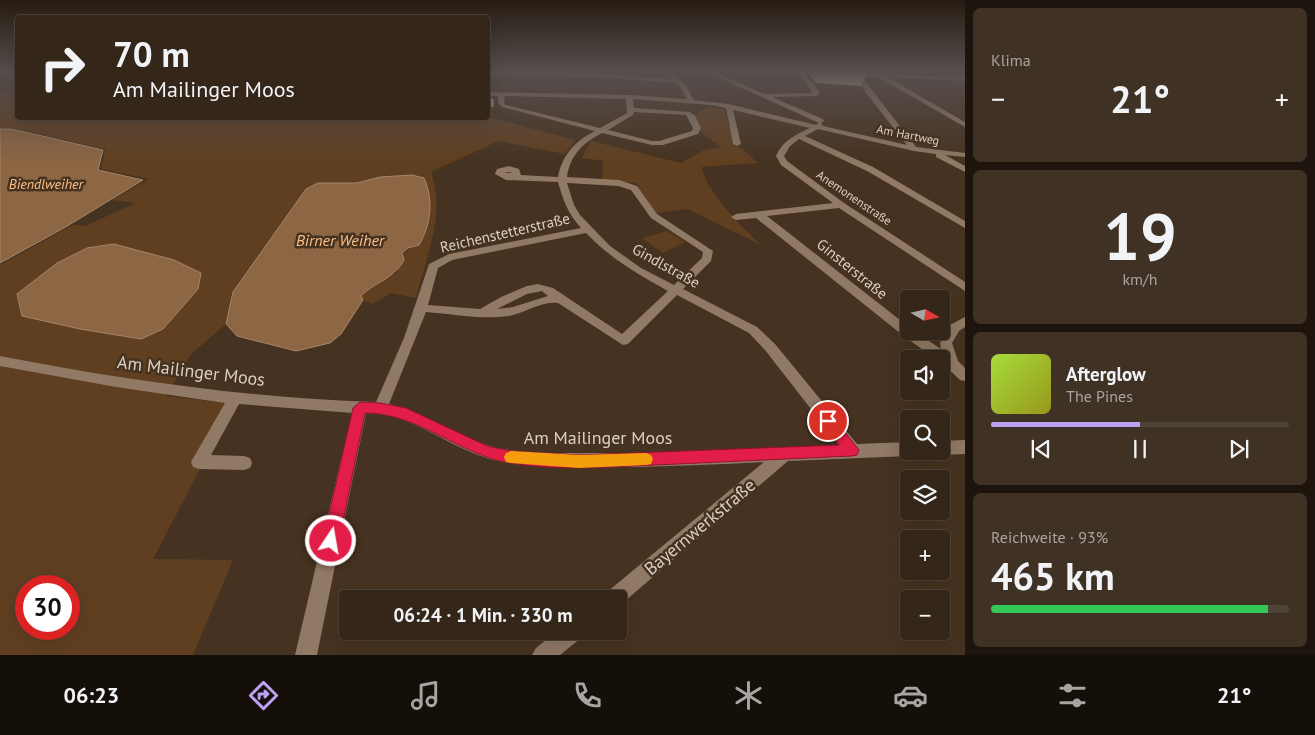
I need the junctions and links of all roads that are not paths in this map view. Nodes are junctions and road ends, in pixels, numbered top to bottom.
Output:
1 (501, 102) edge
2 (630, 102) edge
3 (695, 102) edge
4 (775, 102) edge
5 (876, 102) edge
6 (924, 102) edge
7 (729, 106) junction
8 (632, 110) junction
9 (821, 124) junction
10 (965, 125) edge
11 (601, 130) junction
12 (798, 136) junction
13 (737, 144) dead end
14 (914, 149) junction
15 (933, 152) junction
16 (965, 155) edge
17 (965, 170) edge
18 (513, 177) dead end
19 (562, 180) junction
20 (841, 205) junction
21 (759, 215) junction
22 (736, 217) dead end
23 (965, 225) edge
24 (586, 230) junction
25 (965, 286) edge
26 (675, 291) junction
27 (423, 308) junction
28 (965, 321) edge
29 (0, 361) edge
30 (952, 363) junction
31 (965, 376) edge
32 (235, 399) junction
33 (360, 408) junction
34 (380, 408) junction
35 (965, 447) edge
36 (950, 448) edge
37 (900, 449) edge
38 (852, 450) junction
39 (786, 454) junction
40 (244, 463) dead end
41 (625, 590) edge
42 (563, 640) edge
43 (306, 655) edge
44 (544, 655) edge

1 - 11 street
2 - 8 street
3 - 7 street, Am Hartweg
4 - 9 street
5 - 14 street
6 - 10 street
7 - 9 street, Am Hartweg
7 - 13 street
8 - 11 street
8 - 11 street
9 - 12 street, Anemonenstraße
9 - 14 street, Am Hartweg
11 - 19 street
12 - 20 street, Anemonenstraße
12 - 23 street
14 - 15 street, Am Hartweg
15 - 16 street, Am Hartweg
15 - 17 street
18 - 19 street
19 - 24 street, Gindlstraße
19 - 26 street
20 - 21 street
20 - 25 street, Anemonenstraße
21 - 22 street
21 - 30 street, Ginsterstraße
24 - 26 street, Gindlstraße
24 - 27 street, Reichenstetterstraße
26 - 27 street
26 - 38 street, Gindlstraße
27 - 34 street, Reichenstetterstraße
28 - 30 street
29 - 32 street, Am Mailinger Moos
30 - 31 street, Ginsterstraße
32 - 33 street, Am Mailinger Moos
32 - 40 street
33 - 34 street, Am Mailinger Moos
33 - 43 street
34 - 39 street, Am Mailinger Moos
35 - 36 street
37 - 38 street, Am Mailinger Moos
38 - 39 street, Am Mailinger Moos
39 - 41 street, Bayernwerkstraße
42 - 44 street

